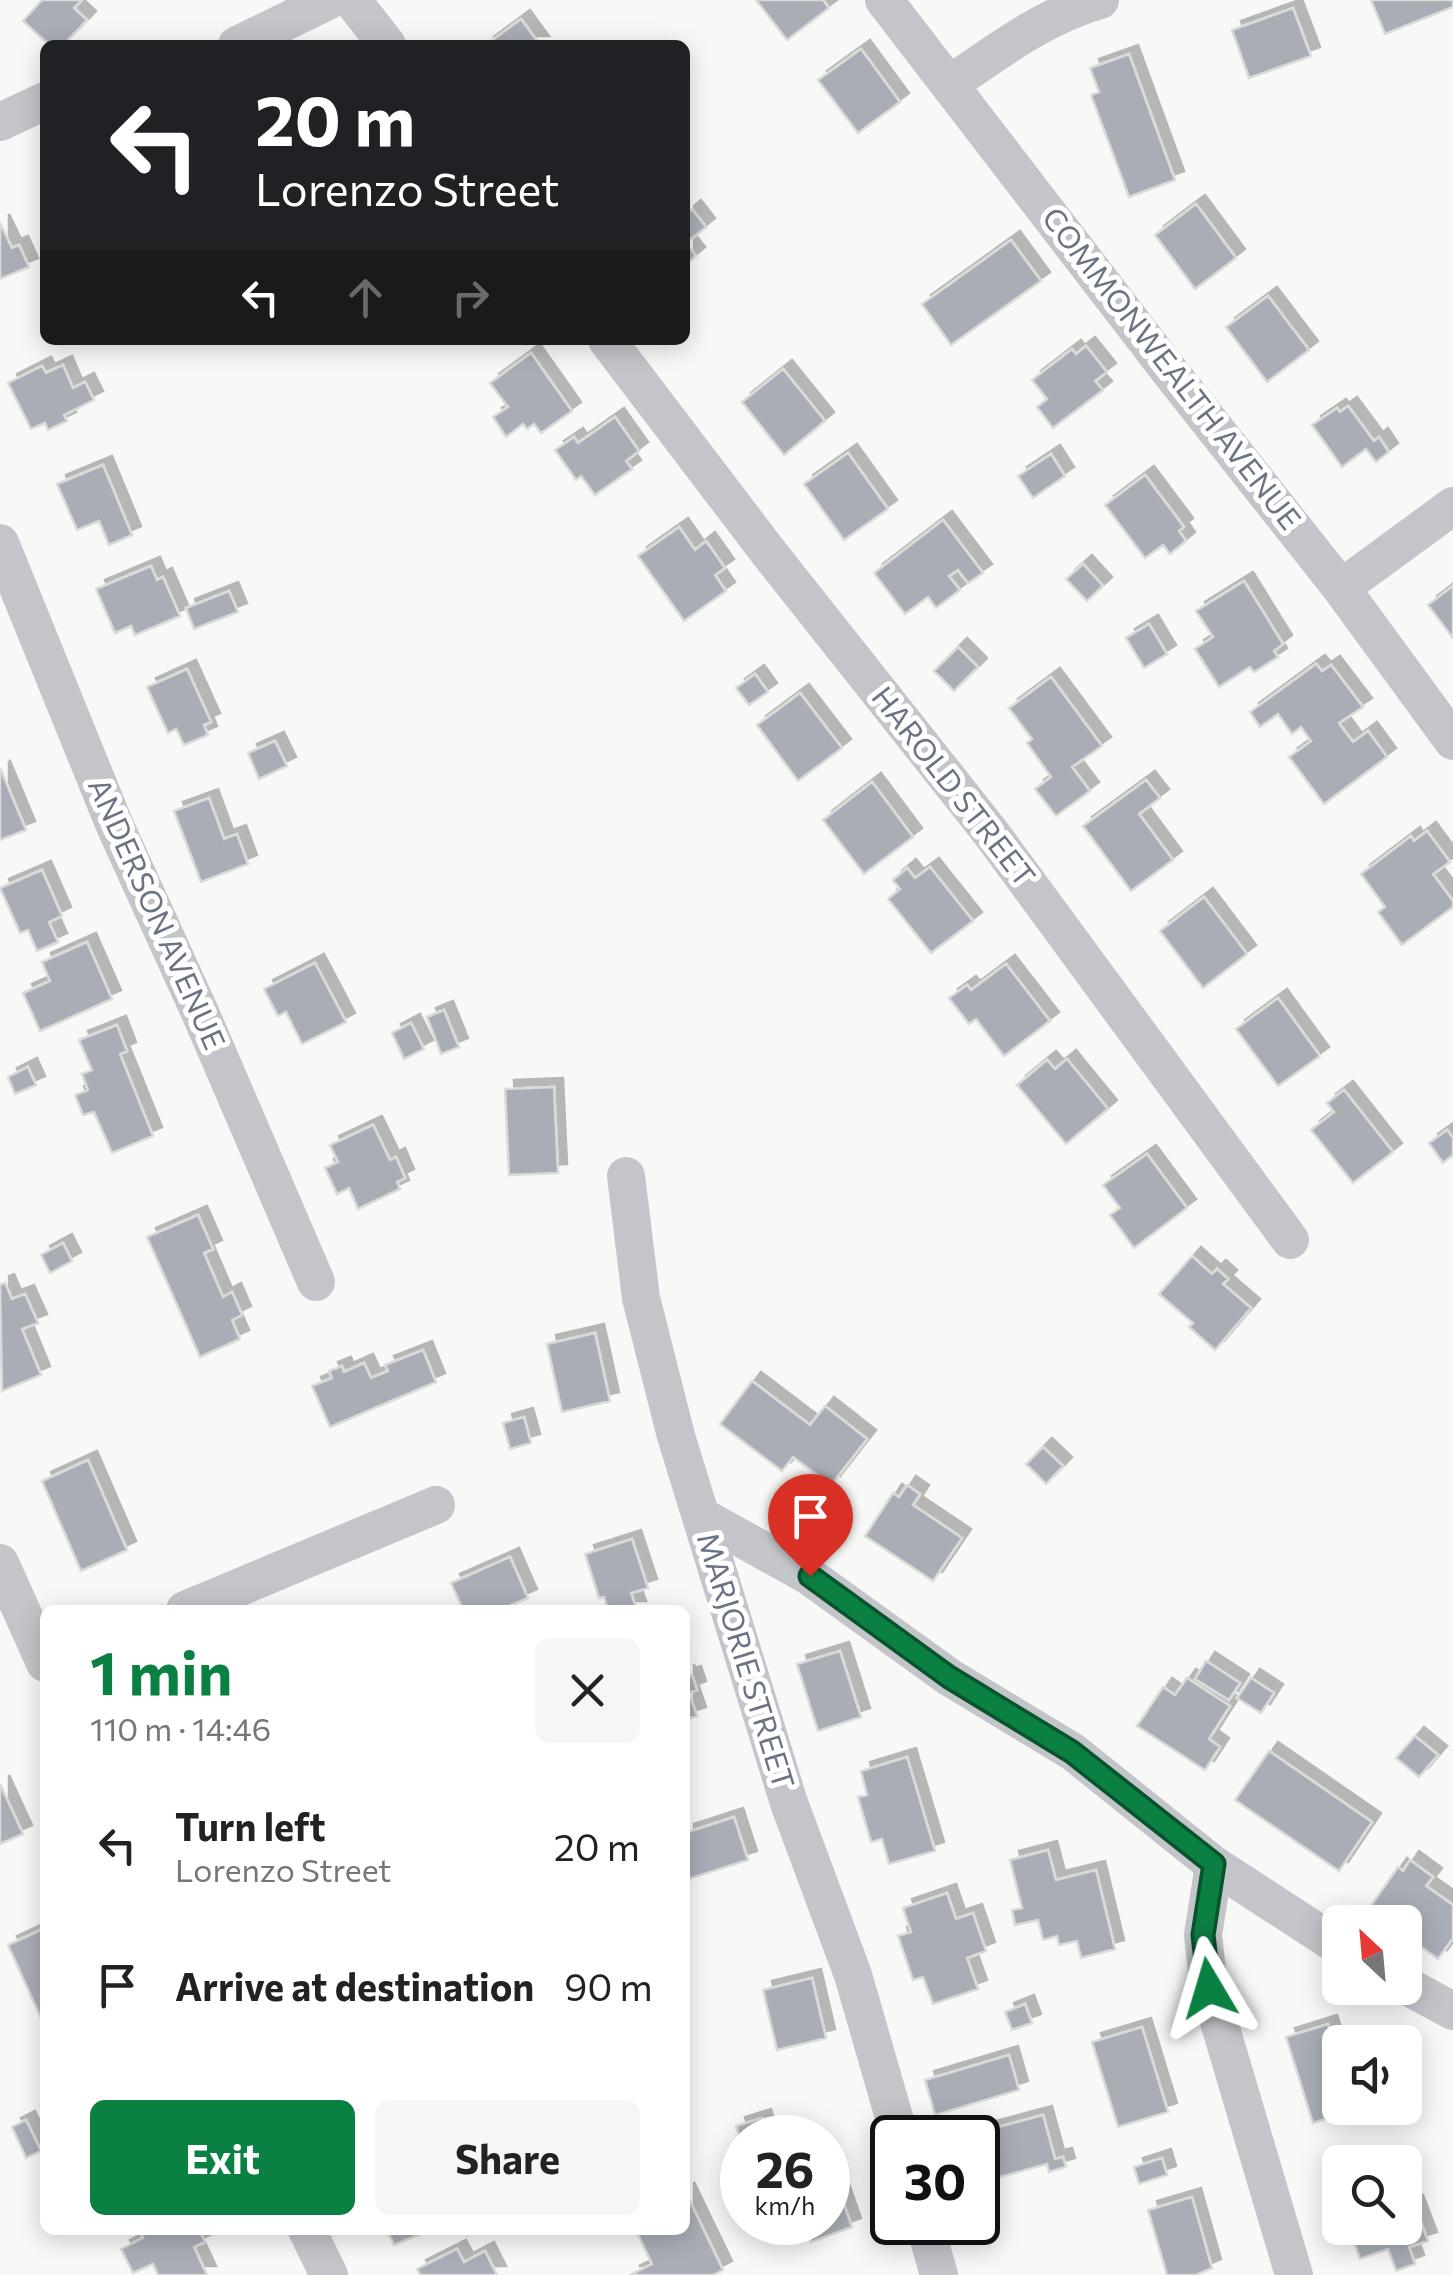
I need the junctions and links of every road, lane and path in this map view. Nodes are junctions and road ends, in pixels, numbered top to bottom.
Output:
1 (330, 0) edge
2 (352, 0) edge
3 (884, 0) edge
4 (1100, 0) edge
5 (248, 40) edge
6 (382, 40) edge
7 (950, 84) junction
8 (40, 103) edge
9 (0, 122) edge
10 (611, 345) edge
11 (1453, 506) edge
12 (0, 543) edge
13 (1341, 588) junction
14 (1453, 740) edge
15 (626, 1176) dead end
16 (1290, 1240) dead end
17 (316, 1282) dead end
18 (436, 1505) dead end
19 (700, 1516) junction
20 (0, 1563) edge
21 (197, 1605) edge
22 (40, 1652) edge
23 (1214, 1864) junction
24 (1322, 1935) edge
25 (1422, 1995) edge
26 (1453, 2011) edge
27 (893, 2115) edge
28 (309, 2235) edge
29 (930, 2245) edge
30 (329, 2275) edge
31 (938, 2275) edge
32 (1294, 2275) edge

1 - 5 street
2 - 6 street
3 - 7 street, COMMONWEALTH AVENUE
4 - 7 street
7 - 13 street, COMMONWEALTH AVENUE
8 - 9 street
10 - 16 street, HAROLD STREET
11 - 13 street
12 - 17 street, ANDERSON AVENUE
13 - 14 street, COMMONWEALTH AVENUE
15 - 19 street, MARJORIE STREET
18 - 21 street
19 - 23 street
19 - 27 street, MARJORIE STREET
20 - 22 street
23 - 24 street
23 - 32 street
25 - 26 street
28 - 30 street
29 - 31 street

